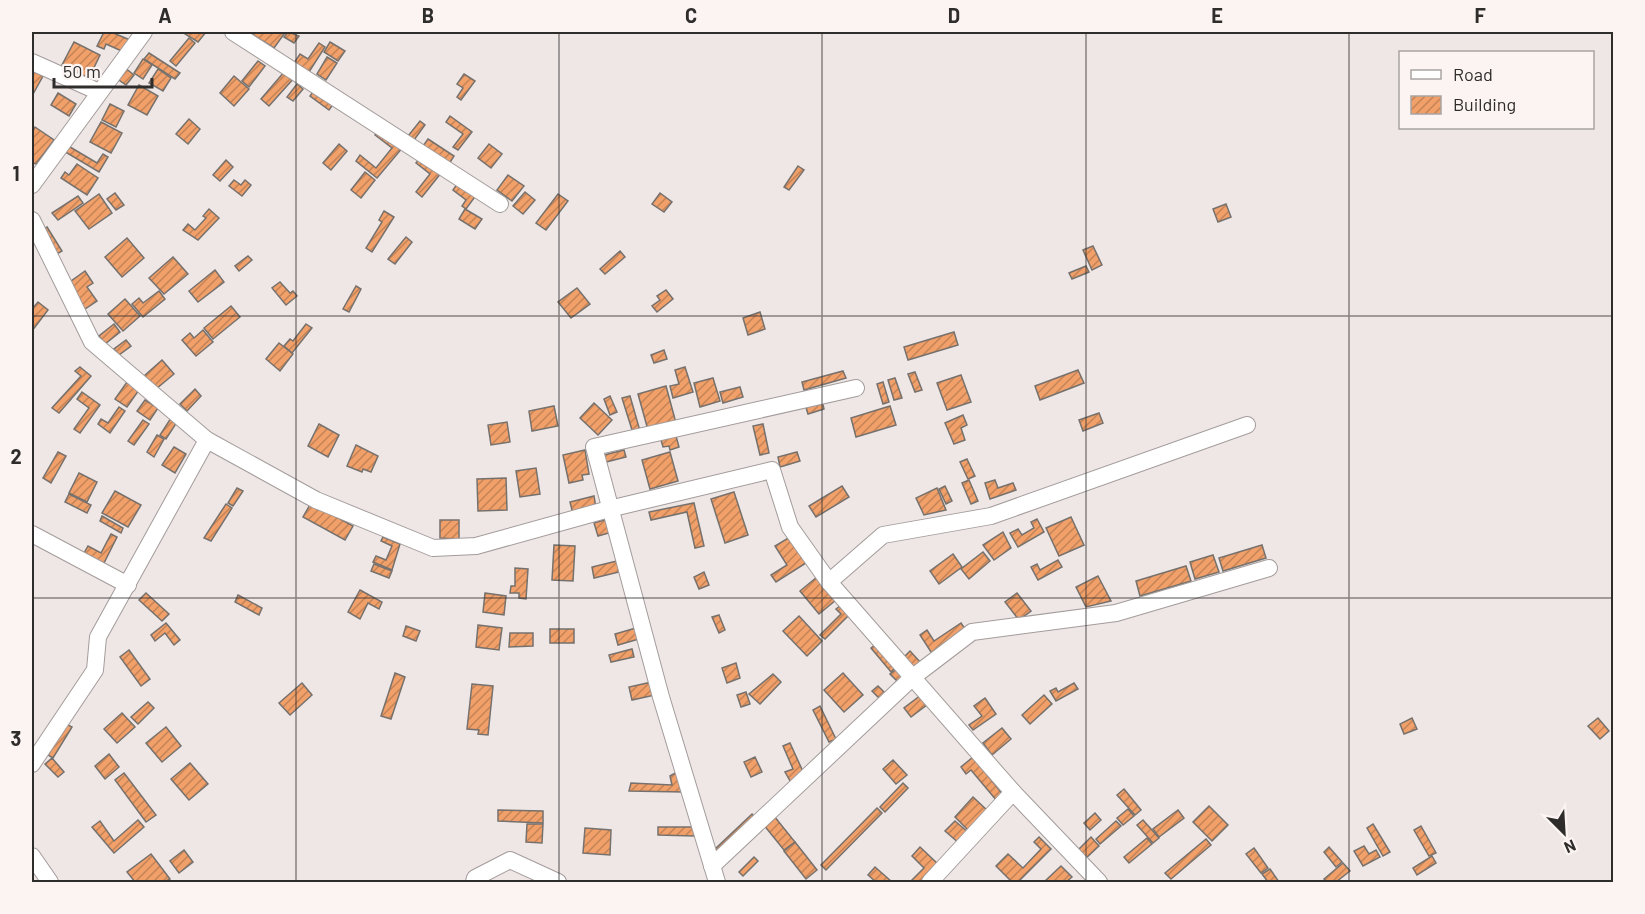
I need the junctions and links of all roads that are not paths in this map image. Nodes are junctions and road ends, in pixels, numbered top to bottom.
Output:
1 (144, 32) edge
2 (233, 32) edge
3 (32, 62) edge
4 (99, 93) junction
5 (32, 185) edge
6 (500, 204) dead end
7 (32, 220) edge
8 (856, 388) dead end
9 (1247, 425) dead end
10 (207, 440) junction
11 (609, 509) junction
12 (32, 534) edge
13 (1269, 568) dead end
14 (829, 582) junction
15 (128, 585) junction
16 (913, 677) junction
17 (32, 764) edge
18 (1013, 792) junction
19 (32, 856) edge
20 (714, 874) edge
21 (50, 882) edge
22 (474, 882) edge
23 (558, 882) edge
24 (930, 882) edge
25 (1099, 882) edge

1 - 4 street
2 - 6 street
3 - 4 street
4 - 5 street
7 - 10 street
8 - 11 street
9 - 14 street
10 - 11 street
10 - 15 street
11 - 14 street
11 - 20 street
12 - 15 street
13 - 16 street
14 - 16 street
15 - 17 street
16 - 18 street
16 - 20 street
18 - 24 street
18 - 25 street
19 - 21 street
22 - 23 street

